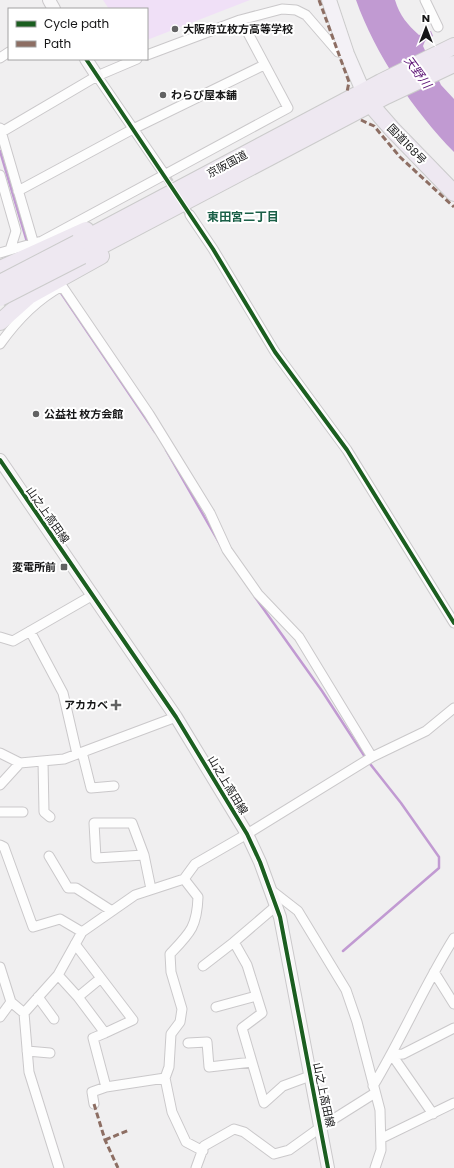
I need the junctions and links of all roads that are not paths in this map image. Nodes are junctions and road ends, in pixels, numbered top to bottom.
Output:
1 (329, 0) edge
2 (426, 0) edge
3 (241, 20) junction
4 (438, 27) dead end
5 (453, 47) edge
6 (347, 54) junction
7 (148, 55) edge
8 (87, 60) edge
9 (135, 60) edge
10 (454, 64) edge
11 (264, 65) junction
12 (97, 76) junction
13 (384, 89) junction
14 (367, 98) junction
15 (133, 129) junction
16 (1, 131) edge
17 (0, 175) edge
18 (165, 175) junction
19 (16, 187) junction
20 (5, 189) junction
21 (454, 193) edge
22 (152, 203) junction
23 (190, 215) tunnel mouth
24 (141, 225) junction
25 (34, 247) junction
26 (79, 249) junction
27 (10, 250) junction
28 (0, 253) edge
29 (0, 270) edge
30 (0, 282) edge
31 (0, 298) edge
32 (0, 322) edge
33 (0, 344) edge
34 (1, 466) edge
35 (93, 595) junction
36 (454, 623) edge
37 (30, 631) junction
38 (0, 637) edge
39 (454, 708) edge
40 (176, 717) junction
41 (0, 753) edge
42 (80, 753) junction
43 (372, 757) junction
44 (43, 761) junction
45 (20, 763) junction
46 (0, 785) edge
47 (114, 786) dead end
48 (0, 812) edge
49 (22, 812) dead end
50 (50, 817) dead end
51 (248, 834) junction
52 (0, 845) edge
53 (144, 855) junction
54 (49, 856) dead end
55 (184, 879) junction
56 (152, 889) junction
57 (271, 890) junction
58 (276, 906) junction
59 (112, 911) junction
60 (82, 932) junction
61 (454, 940) edge
62 (234, 942) junction
63 (75, 944) junction
64 (203, 966) dead end
65 (0, 967) edge
66 (434, 972) junction
67 (58, 975) junction
68 (101, 978) junction
69 (78, 996) junction
70 (256, 996) junction
71 (38, 997) junction
72 (11, 1002) junction
73 (454, 1004) edge
74 (216, 1007) dead end
75 (24, 1013) junction
76 (0, 1017) edge
77 (54, 1019) dead end
78 (454, 1028) edge
79 (105, 1033) junction
80 (188, 1043) dead end
81 (27, 1051) junction
82 (50, 1053) dead end
83 (392, 1055) junction
84 (252, 1062) junction
85 (310, 1076) junction
86 (165, 1078) junction
87 (106, 1087) junction
88 (374, 1090) junction
89 (454, 1103) edge
90 (94, 1104) dead end
91 (433, 1114) junction
92 (321, 1127) junction
93 (382, 1138) junction
94 (203, 1150) junction
95 (59, 1168) edge
96 (196, 1168) edge
97 (328, 1168) edge
98 (375, 1168) edge

1 - 6 main road
2 - 4 street
3 - 6 street
3 - 7 street
3 - 11 street
5 - 13 highway, 京阪国道
6 - 14 main road
8 - 12 street
9 - 12 street
10 - 13 highway, 京阪国道
11 - 15 street
11 - 18 street
12 - 15 street
12 - 16 street
13 - 14 highway, 京阪国道
14 - 21 highway, 国道168号
14 - 22 highway, 京阪国道
14 - 24 highway, 京阪国道
15 - 18 street
15 - 19 street
16 - 19 street
17 - 20 street
18 - 25 street
19 - 20 street
19 - 25 street
20 - 27 street
22 - 26 highway, 京阪国道
22 - 29 highway
23 - 36 street
24 - 26 highway, 京阪国道
24 - 32 highway
25 - 27 street
26 - 30 highway, 京阪国道, bridge
26 - 31 highway, 京阪国道, bridge
27 - 28 street
33 - 43 street
34 - 35 street, 山之上高田線
35 - 37 street
35 - 40 street, 山之上高田線
37 - 38 street
37 - 42 street
39 - 43 street
40 - 42 street
40 - 51 street, 山之上高田線
41 - 45 street
42 - 44 street
42 - 47 street
43 - 51 street
44 - 45 street
44 - 50 street
45 - 46 street
48 - 49 street
51 - 55 street
51 - 57 street, 山之上高田線
52 - 60 street
53 - 53 street
53 - 56 street
54 - 59 street
55 - 56 street
55 - 86 street
56 - 59 street
57 - 58 street, 山之上高田線
57 - 88 street
58 - 62 street
58 - 85 street, 山之上高田線
59 - 60 street
60 - 63 street
61 - 66 street
62 - 64 street
62 - 70 street
63 - 67 street
63 - 68 street
65 - 72 street
66 - 73 street
66 - 83 street
67 - 69 street
67 - 71 street
68 - 69 street
68 - 79 street
69 - 79 street
70 - 74 street
70 - 84 street
71 - 75 street
71 - 77 street
72 - 75 street
72 - 76 street
75 - 81 street
78 - 83 street
79 - 87 street
80 - 84 street
81 - 82 street
81 - 95 street
83 - 88 street
83 - 91 street
84 - 85 street
85 - 92 street, 山之上高田線
86 - 87 street
86 - 94 street
87 - 90 street
88 - 92 street
88 - 93 street
89 - 91 street
91 - 93 street
92 - 94 street
92 - 97 street, 山之上高田線
93 - 98 street
94 - 96 street

